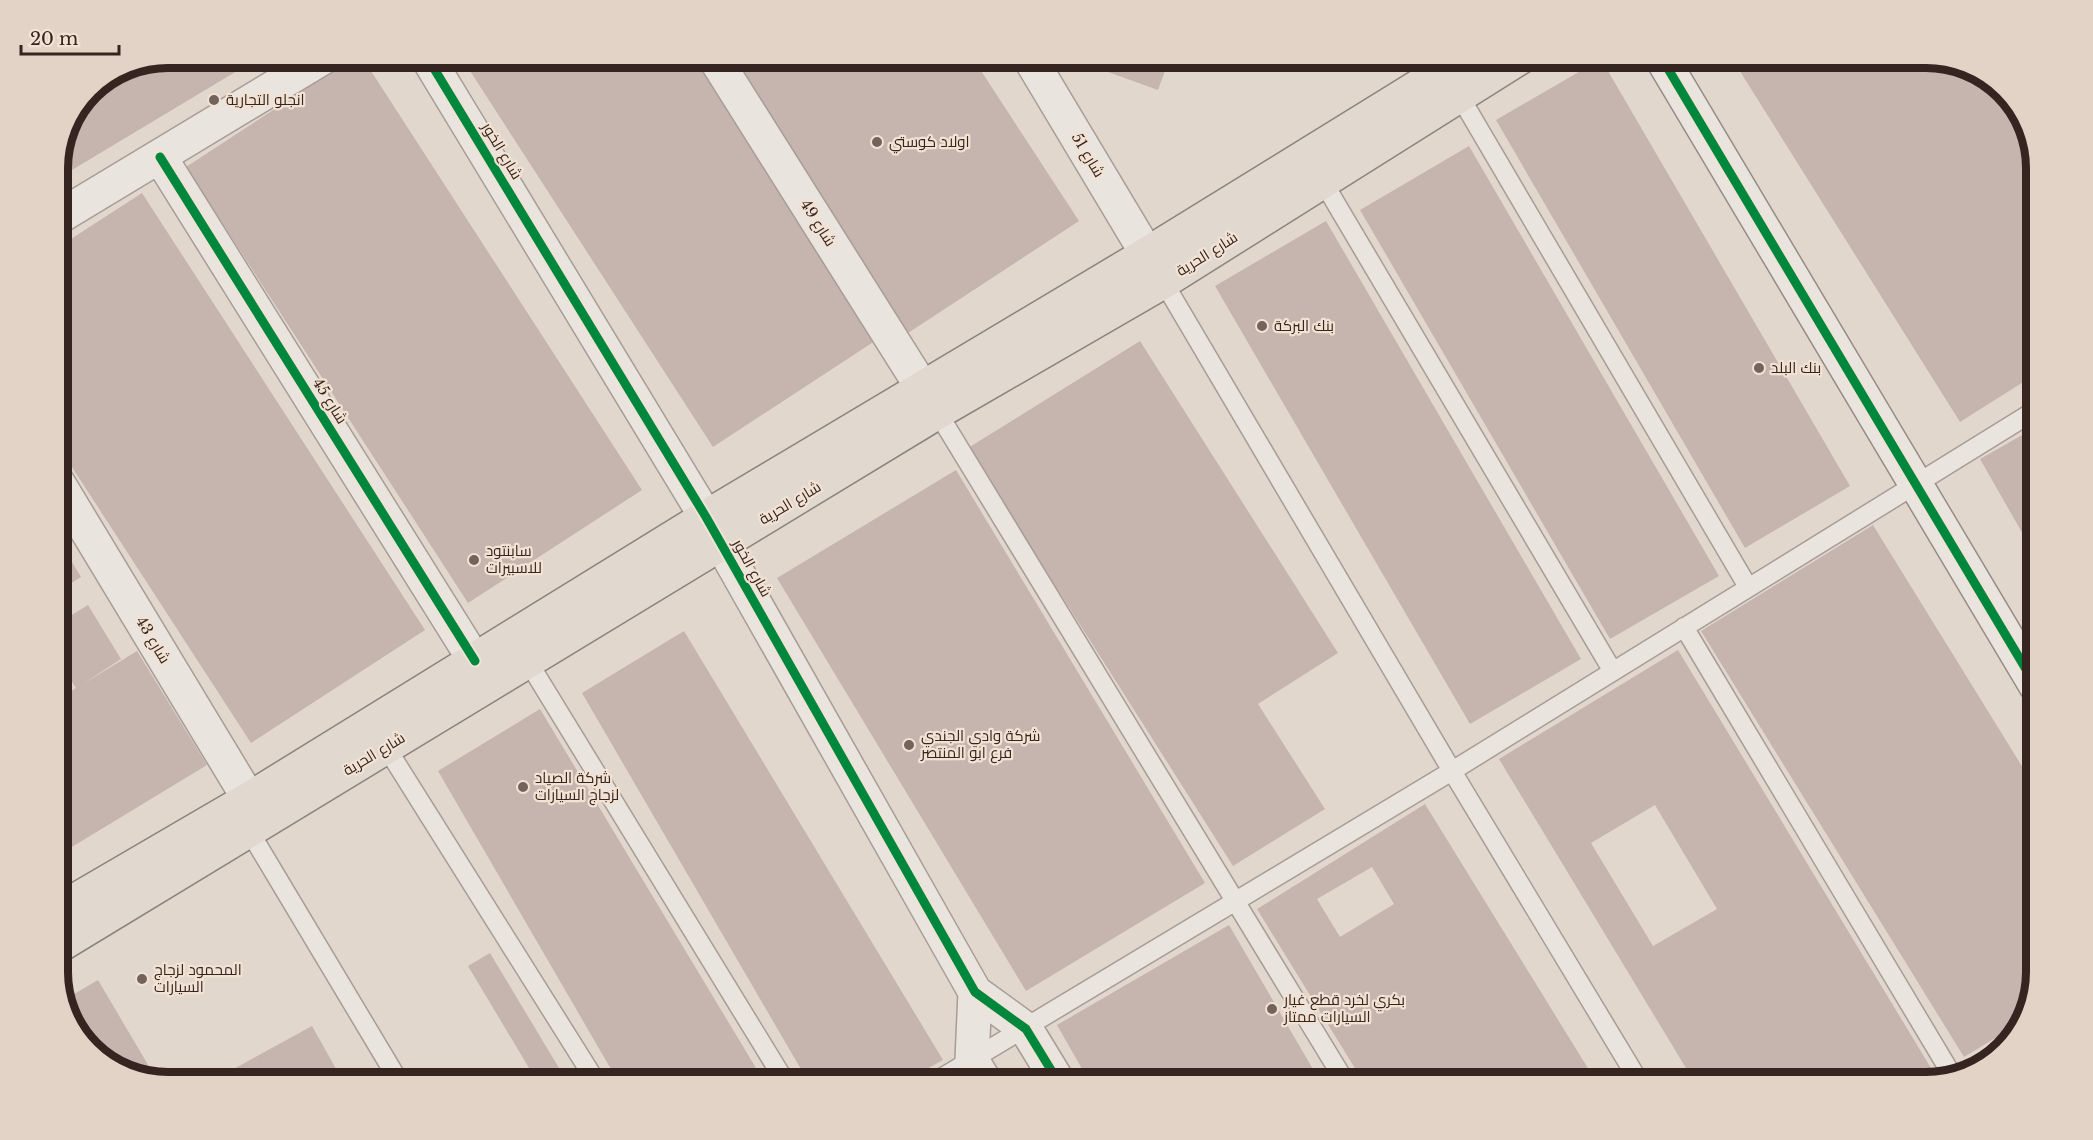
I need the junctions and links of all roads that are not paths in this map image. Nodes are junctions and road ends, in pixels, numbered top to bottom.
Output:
1 (306, 68) edge
2 (434, 68) edge
3 (721, 68) edge
4 (1036, 68) edge
5 (1448, 68) edge
6 (1502, 68) edge
7 (1668, 68) edge
8 (1458, 94) junction
9 (160, 157) junction
10 (1322, 180) junction
11 (68, 211) edge
12 (1147, 254) junction
13 (1163, 282) junction
14 (930, 401) junction
15 (2025, 416) edge
16 (1914, 483) junction
17 (68, 500) edge
18 (714, 530) junction
19 (1748, 587) junction
20 (1683, 627) junction
21 (527, 660) junction
22 (475, 661) junction
23 (2026, 669) edge
24 (1612, 670) junction
25 (386, 747) junction
26 (1452, 771) junction
27 (244, 812) junction
28 (1236, 901) junction
29 (68, 905) edge
30 (68, 939) edge
31 (975, 992) junction
32 (1026, 1029) junction
33 (1949, 1070) edge
34 (979, 1071) edge
35 (394, 1072) edge
36 (590, 1072) edge
37 (779, 1072) edge
38 (1052, 1072) edge
39 (1339, 1072) edge
40 (1633, 1072) edge

1 - 9 street
2 - 18 street, شارع الخور
3 - 14 street, شارع 49
4 - 12 street, شارع 51
5 - 12 main road, شارع الحرية
6 - 8 main road, شارع الحرية
7 - 16 street
8 - 10 main road, شارع الحرية
8 - 19 lane
9 - 11 street
9 - 22 street, شارع 45
10 - 13 main road, شارع الحرية
10 - 24 lane
12 - 13 lane
12 - 14 main road, شارع الحرية
13 - 14 main road, شارع الحرية
13 - 26 lane
14 - 18 main road, شارع الحرية
14 - 28 lane
15 - 16 lane
16 - 19 lane
16 - 23 street
17 - 27 street, شارع 43
18 - 21 main road, شارع الحرية
18 - 22 main road, شارع الحرية
18 - 31 street, شارع الخور
19 - 20 lane
20 - 24 lane
20 - 33 lane
21 - 25 main road, شارع الحرية
21 - 37 lane
22 - 27 main road, شارع الحرية
24 - 26 lane
25 - 27 main road, شارع الحرية
25 - 36 lane
26 - 28 lane
26 - 40 lane
27 - 29 main road, شارع الحرية
27 - 30 main road, شارع الحرية
27 - 35 lane
28 - 32 lane
28 - 39 lane
31 - 32 street, شارع الخور
31 - 34 street
32 - 34 lane
32 - 38 street, شارع الخور

